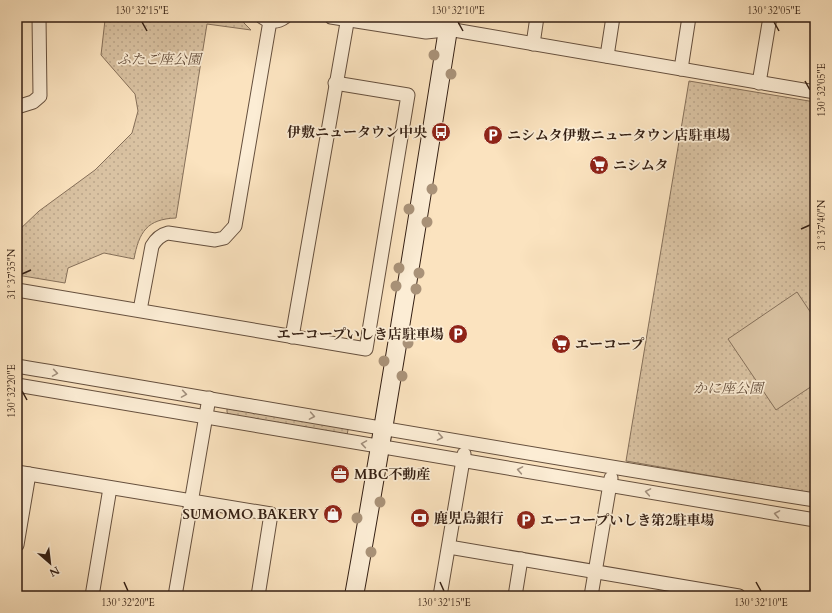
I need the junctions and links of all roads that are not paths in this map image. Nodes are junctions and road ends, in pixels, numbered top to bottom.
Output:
1 (39, 17) edge
2 (285, 17) edge
3 (331, 17) edge
4 (400, 17) edge
5 (537, 17) edge
6 (613, 17) edge
7 (689, 17) edge
8 (770, 17) edge
9 (348, 18) edge
10 (266, 19) edge
11 (449, 23) edge
12 (533, 44) junction
13 (607, 56) junction
14 (681, 69) junction
15 (335, 83) junction
16 (759, 83) junction
17 (815, 92) edge
18 (17, 107) edge
19 (17, 290) edge
20 (140, 310) junction
21 (292, 337) junction
22 (17, 366) edge
23 (17, 385) edge
24 (210, 398) junction
25 (206, 419) junction
26 (384, 428) junction
27 (466, 442) junction
28 (381, 447) junction
29 (462, 461) junction
30 (612, 468) junction
31 (23, 473) edge
32 (610, 486) junction
33 (110, 488) junction
34 (815, 500) edge
35 (190, 501) junction
36 (815, 520) edge
37 (17, 545) edge
38 (449, 547) junction
39 (521, 559) junction
40 (595, 572) junction
41 (671, 590) edge
42 (92, 596) edge
43 (175, 596) edge
44 (258, 596) edge
45 (354, 596) edge
46 (440, 596) edge
47 (515, 596) edge
48 (591, 596) edge
49 (739, 596) edge

1 - 18 street
2 - 10 street
3 - 9 street
4 - 11 street
5 - 12 street
6 - 13 street
7 - 14 street
8 - 16 street
9 - 11 street
9 - 15 street
10 - 20 street
11 - 12 street
11 - 26 street
12 - 13 street
13 - 14 street
14 - 16 street
15 - 21 street
15 - 21 street
16 - 17 street
19 - 20 street
20 - 21 street
22 -> 24 street
23 - 25 street
24 - 25 street
24 -> 26 street
28 -> 25 street
25 - 35 street
26 -> 27 street
26 - 28 street
27 - 29 street
27 - 30 street
28 - 29 street
28 - 45 street
32 -> 29 street
29 - 38 street
30 - 32 street
30 - 34 street
31 - 33 street
31 - 37 street
36 -> 32 street
32 - 40 street
33 - 35 street
33 - 42 street
35 - 43 street
35 - 44 street
38 - 39 street
38 - 46 street
39 - 40 street
39 - 47 street
40 - 41 street
40 - 48 street
41 - 49 street

